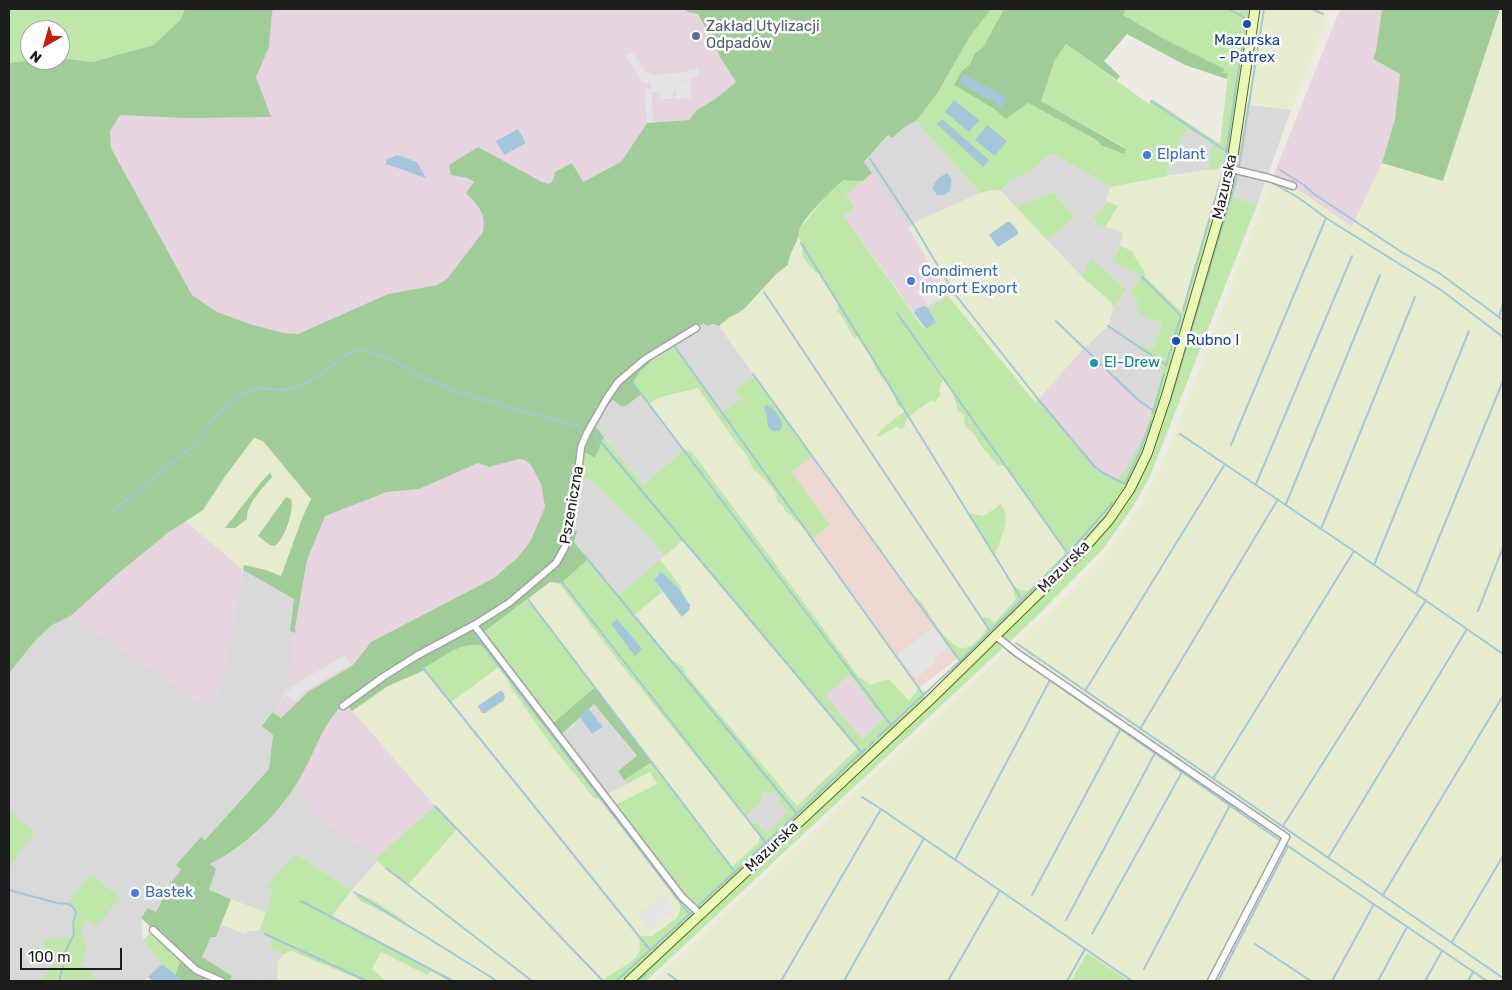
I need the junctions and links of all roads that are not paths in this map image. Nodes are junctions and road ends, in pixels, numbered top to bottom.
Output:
1 (1255, 9) edge
2 (1231, 169) junction
3 (1293, 186) dead end
4 (696, 328) dead end
5 (474, 625) junction
6 (996, 636) junction
7 (342, 706) dead end
8 (700, 914) junction
9 (153, 930) dead end
10 (221, 981) edge
11 (629, 981) edge
12 (1211, 981) edge

1 - 2 main road, Mazurska
2 - 3 street
2 - 6 main road, Mazurska
4 - 5 street, Pszeniczna
5 - 7 street, Pszeniczna
5 - 8 street
6 - 8 main road, Mazurska
6 - 12 street
8 - 11 main road, Mazurska
9 - 10 street

